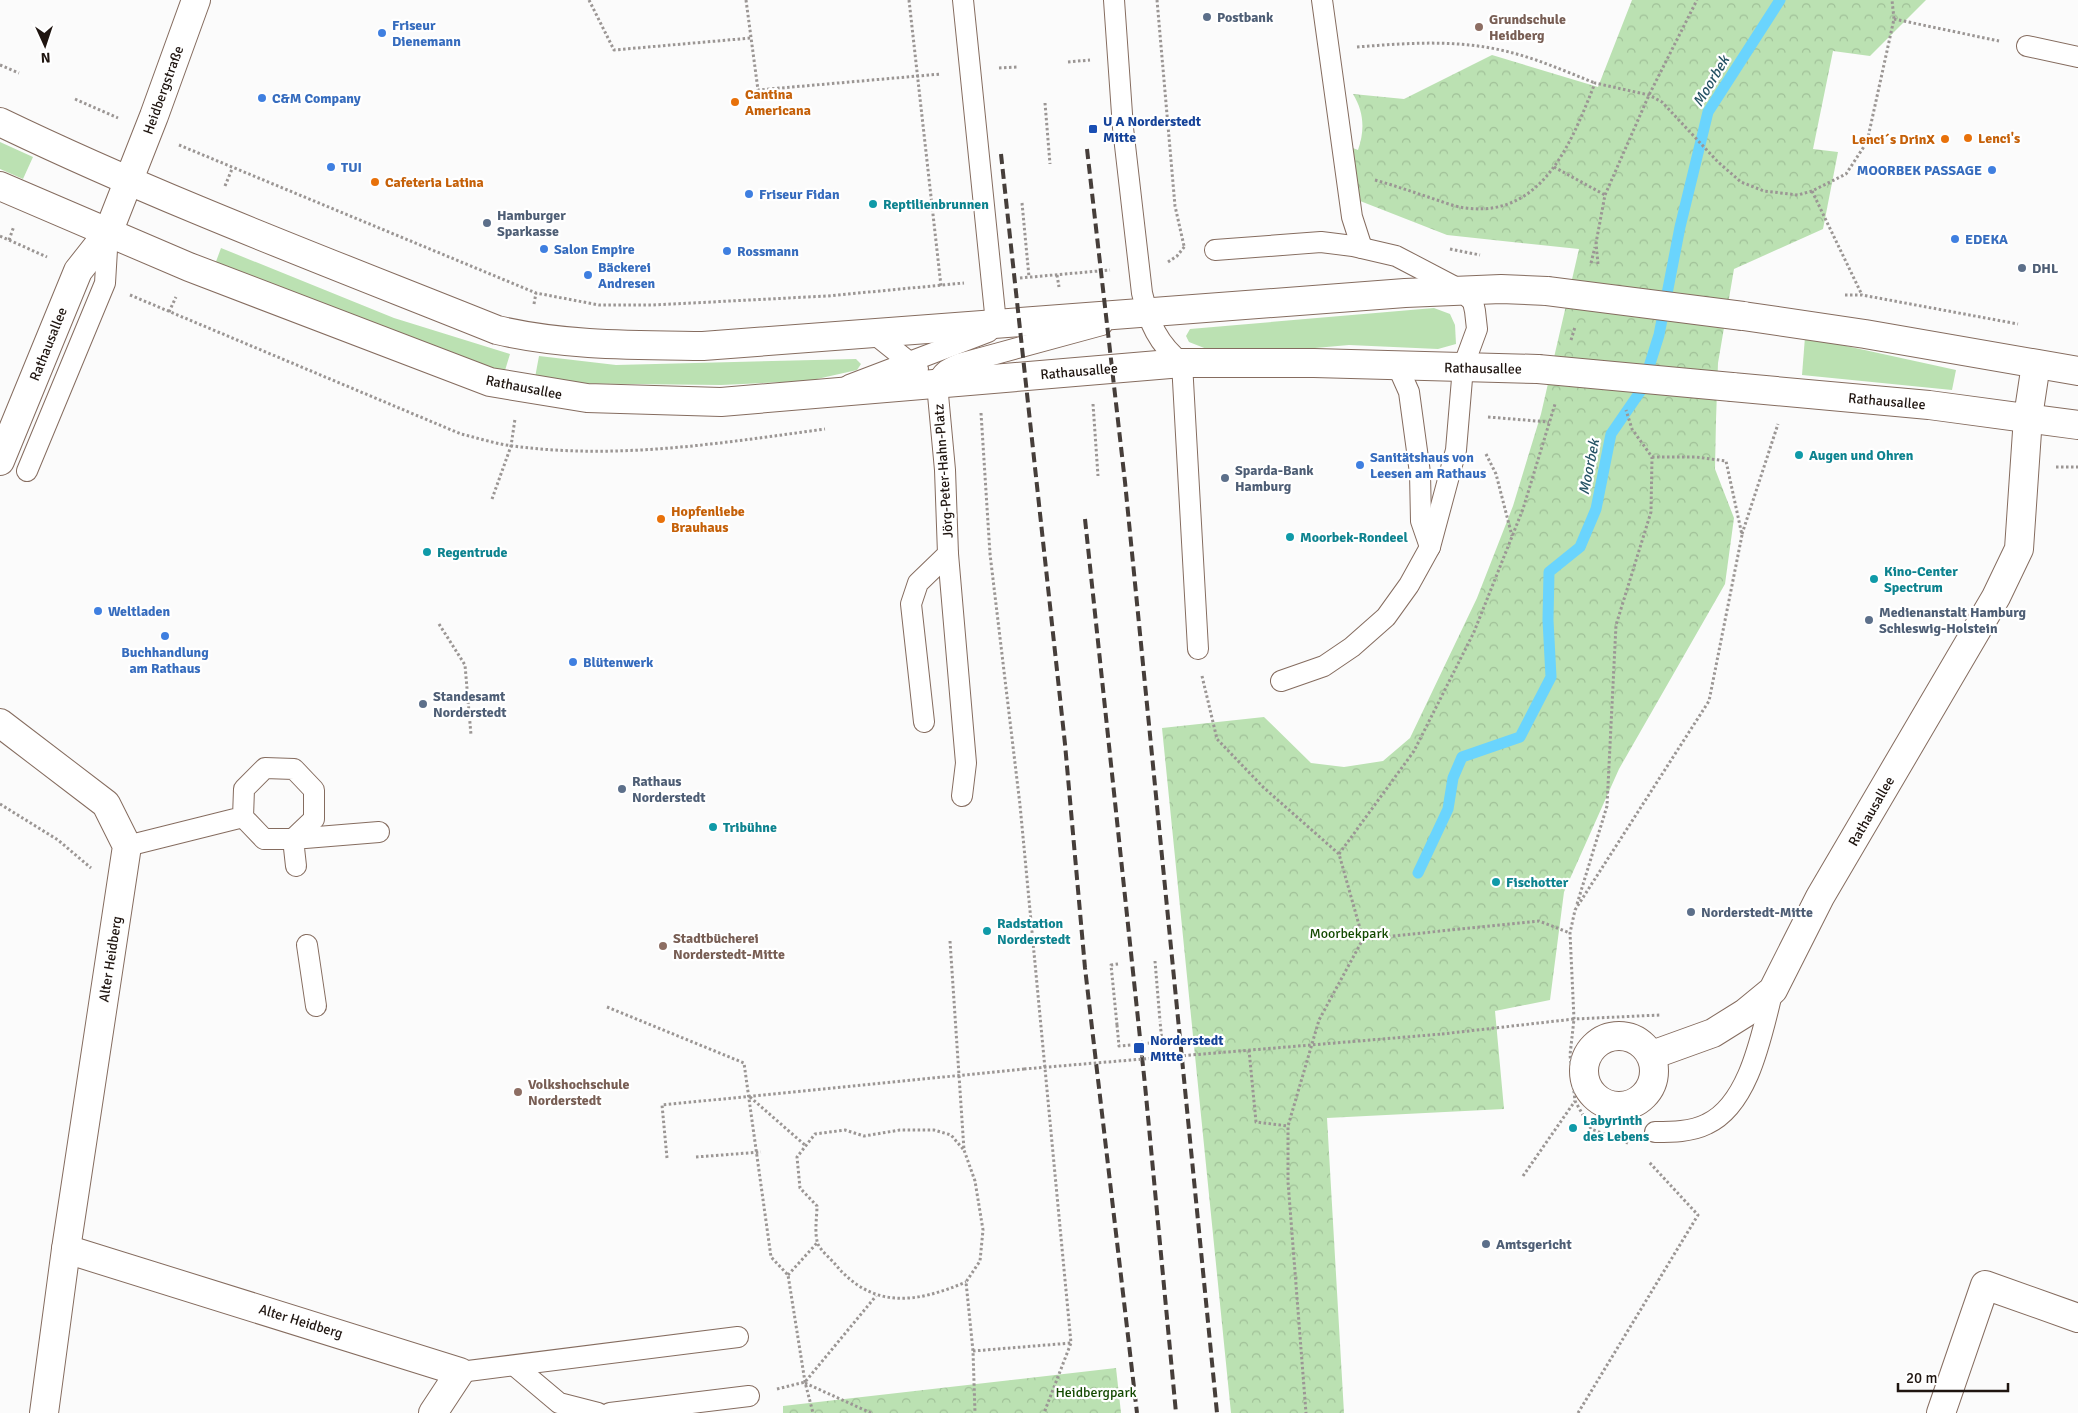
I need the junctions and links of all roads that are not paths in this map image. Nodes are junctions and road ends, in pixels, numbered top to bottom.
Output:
1 (196, 0) edge
2 (963, 0) edge
3 (1114, 0) edge
4 (1322, 0) edge
5 (2026, 46) road end
6 (2078, 57) edge
7 (0, 122) edge
8 (128, 180) junction
9 (0, 186) edge
10 (108, 233) junction
11 (1362, 248) junction
12 (1215, 250) dead end
13 (1461, 290) junction
14 (1147, 312) junction
15 (996, 323) junction
16 (872, 333) junction
17 (909, 362) junction
18 (1182, 363) junction
19 (2036, 364) junction
20 (1397, 365) junction
21 (1463, 367) junction
22 (2078, 371) edge
23 (937, 384) junction
24 (829, 393) junction
25 (2028, 417) junction
26 (2078, 425) edge
27 (0, 461) edge
28 (27, 471) dead end
29 (1430, 547) junction
30 (948, 554) junction
31 (1198, 648) road end
32 (1281, 681) dead end
33 (924, 722) dead end
34 (0, 723) edge
35 (962, 796) dead end
36 (243, 818) junction
37 (379, 832) dead end
38 (293, 839) junction
39 (127, 846) junction
40 (296, 866) dead end
41 (307, 945) dead end
42 (1773, 990) junction
43 (316, 1006) dead end
44 (1652, 1055) dead end
45 (1655, 1132) dead end
46 (66, 1249) junction
47 (2078, 1318) edge
48 (738, 1337) dead end
49 (515, 1366) junction
50 (460, 1372) junction
51 (749, 1396) dead end
52 (44, 1413) edge
53 (433, 1413) edge
54 (598, 1413) edge
55 (610, 1413) edge
56 (1941, 1413) edge

1 - 8 main road, Heidbergstraße
2 - 15 lane
3 - 14 lane
4 - 11 lane
5 - 6 lane
7 - 8 main road
8 - 10 main road, Rathausallee
8 - 16 main road
9 - 10 main road, Rathausallee
10 - 24 main road, Rathausallee
10 - 27 main road, Rathausallee
10 - 28 lane
11 - 12 lane
11 - 13 lane
13 - 14 main road
13 - 19 main road, bridge
13 - 21 lane
14 - 15 main road
14 - 18 lane
14 - 23 lane
15 - 16 main road
15 - 17 lane
16 - 17 lane
17 - 23 lane
17 - 24 lane
18 - 20 main road, Rathausallee
18 - 23 main road, Rathausallee
18 - 31 lane
19 - 22 main road
19 - 25 main road, Rathausallee
20 - 21 main road, Rathausallee
20 - 29 lane
21 - 25 main road, Rathausallee, bridge
21 - 29 lane
23 - 24 main road, Rathausallee
23 - 30 lane, Jörg-Peter-Hahn-Platz
25 - 26 main road, Rathausallee
25 - 42 main road, Rathausallee
29 - 32 lane
30 - 33 lane, Jörg-Peter-Hahn-Platz
30 - 35 lane
34 - 39 main road
36 - 38 lane
36 - 38 lane
36 - 39 lane
37 - 38 lane
38 - 40 lane
39 - 46 main road, Alter Heidberg
41 - 43 lane
42 - 44 main road, Rathausallee
42 - 45 lane
46 - 50 main road, Alter Heidberg
46 - 52 main road, Alter Heidberg
47 - 56 main road
48 - 49 lane
49 - 50 lane
49 - 54 lane
50 - 53 main road
51 - 55 lane

